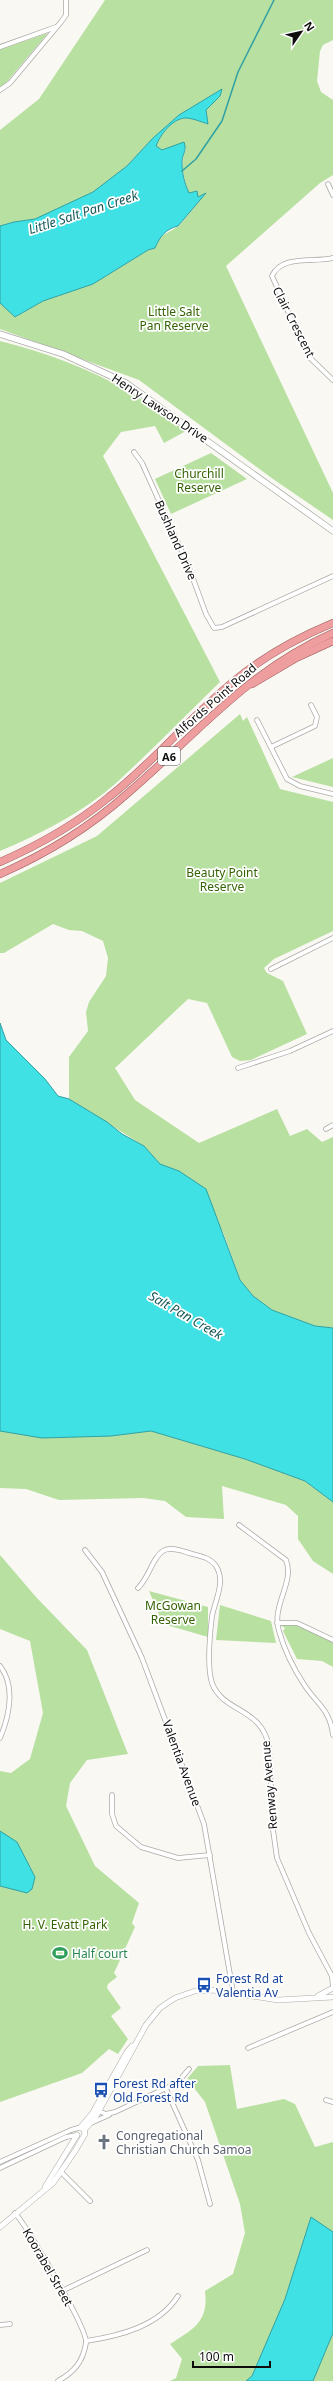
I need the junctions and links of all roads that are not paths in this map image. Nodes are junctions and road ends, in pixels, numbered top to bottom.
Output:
1 (66, 0) edge
2 (58, 27) junction
3 (0, 47) edge
4 (0, 90) edge
5 (328, 184) dead end
6 (333, 195) edge
7 (333, 258) edge
8 (0, 334) edge
9 (333, 380) edge
10 (134, 452) dead end
11 (267, 482) junction
12 (333, 527) edge
13 (333, 531) edge
14 (333, 576) edge
15 (333, 619) edge
16 (333, 623) edge
17 (333, 633) edge
18 (333, 641) edge
19 (292, 642) junction
20 (238, 691) junction
21 (311, 705) dead end
22 (257, 720) dead end
23 (317, 724) junction
24 (322, 728) dead end
25 (271, 747) junction
26 (333, 794) edge
27 (0, 862) edge
28 (0, 874) edge
29 (333, 938) edge
30 (271, 969) dead end
31 (333, 1031) edge
32 (238, 1068) dead end
33 (333, 1126) edge
34 (326, 1129) dead end
35 (239, 1525) dead end
36 (84, 1550) dead end
37 (138, 1588) dead end
38 (277, 1623) junction
39 (333, 1640) edge
40 (0, 1666) edge
41 (333, 1735) edge
42 (0, 1738) edge
43 (112, 1795) dead end
44 (210, 1855) junction
45 (333, 1978) edge
46 (332, 1988) edge
47 (233, 1992) junction
48 (333, 1996) edge
49 (315, 1997) junction
50 (333, 2012) edge
51 (248, 2048) dead end
52 (189, 2069) dead end
53 (166, 2089) junction
54 (326, 2100) dead end
55 (333, 2102) edge
56 (96, 2110) junction
57 (111, 2114) junction
58 (91, 2123) junction
59 (82, 2131) junction
60 (77, 2135) junction
61 (63, 2139) junction
62 (72, 2146) junction
63 (0, 2162) edge
64 (0, 2168) edge
65 (61, 2172) junction
66 (44, 2188) junction
67 (90, 2201) dead end
68 (210, 2204) dead end
69 (16, 2214) junction
70 (0, 2227) edge
71 (147, 2250) dead end
72 (64, 2290) junction
73 (178, 2296) dead end
74 (10, 2324) dead end
75 (0, 2325) edge
76 (86, 2341) junction
77 (58, 2381) edge

1 - 2 street
2 - 3 street
2 - 4 street
5 - 6 street
7 - 9 street, Clair Crescent
8 - 11 main road, Henry Lawson Drive
10 - 14 street, Bushland Drive
11 - 12 main road, Henry Lawson Drive
11 - 13 main road, Henry Lawson Drive
15 - 19 highway
16 - 19 highway, Alfords Point Road / A6
17 - 20 highway, Alfords Point Road / A6
18 - 20 highway, A6
19 - 27 highway, Alfords Point Road / A6
20 - 28 highway, Alfords Point Road / A6
21 - 23 street
22 - 25 street
23 - 24 street
23 - 25 street
25 - 26 street
29 - 30 street
31 - 32 street
33 - 34 street
35 - 38 street
36 - 44 street, Valentia Avenue
37 - 45 street, Renway Avenue
38 - 39 street
38 - 41 street
40 - 42 street
43 - 44 street
44 - 47 street, Valentia Avenue
45 - 46 street, Renway Avenue
46 - 48 street
46 - 49 street
47 - 49 street
47 - 56 street
48 - 49 street
50 - 51 street
52 - 53 street
53 - 57 street
53 - 68 street
54 - 55 street
56 - 57 street
56 - 58 street
56 - 59 street
57 - 58 street
58 - 59 street
59 - 60 street
59 - 63 street
59 - 65 street
60 - 61 street
60 - 62 street
61 - 62 street
61 - 64 street
62 - 66 street
65 - 66 street
65 - 67 street
66 - 69 street
69 - 70 street
69 - 72 street, Koorabel Street
71 - 72 street
72 - 76 street, Koorabel Street
73 - 76 street
74 - 75 street
76 - 77 street

